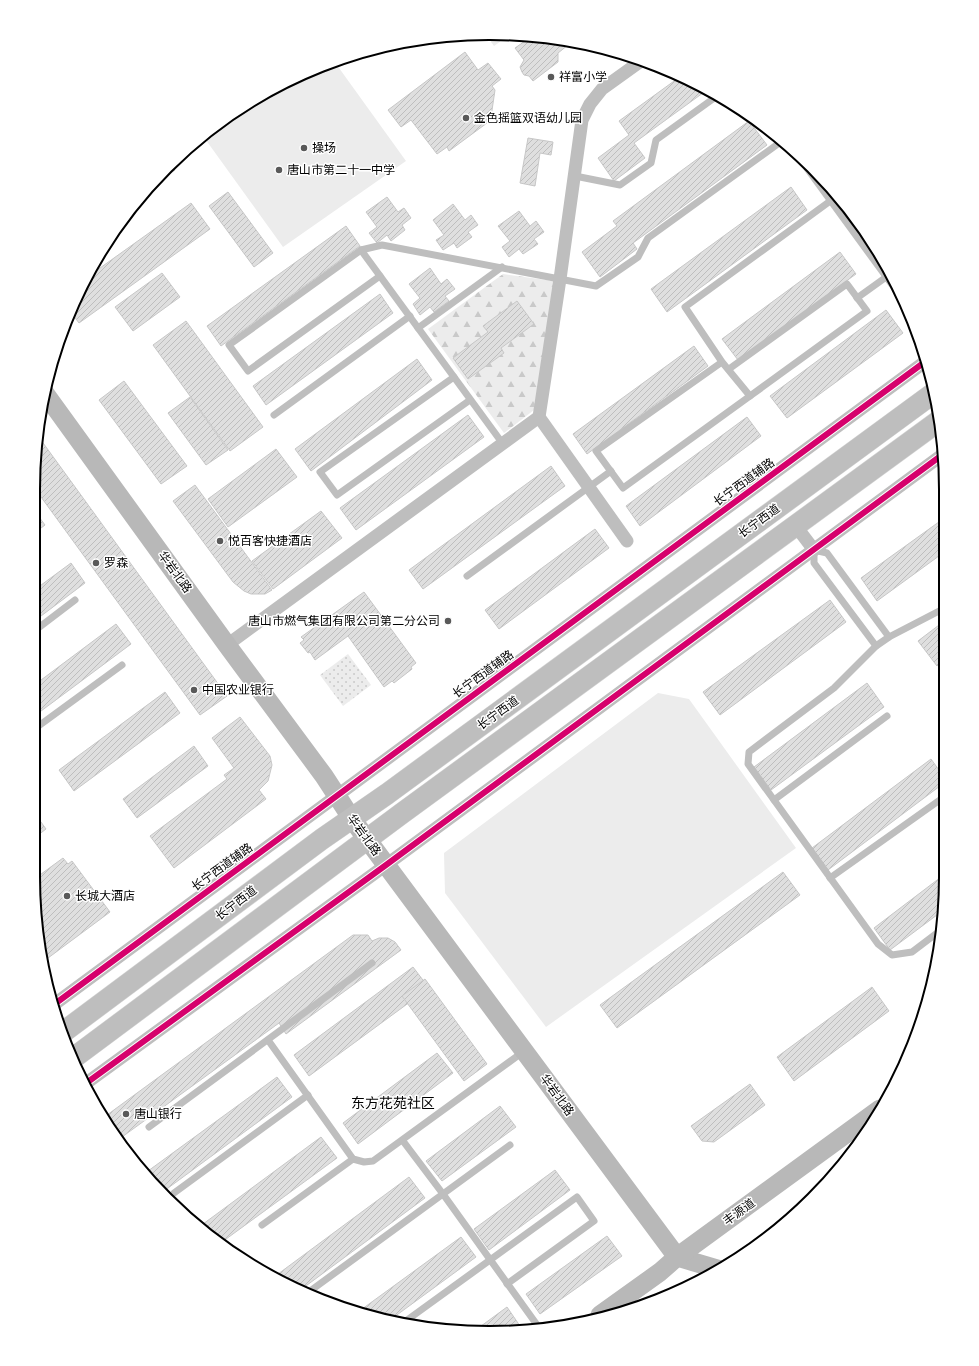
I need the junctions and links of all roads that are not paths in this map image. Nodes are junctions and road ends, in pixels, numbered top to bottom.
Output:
1 (636, 65) edge
2 (713, 99) edge
3 (777, 145) edge
4 (575, 176) junction
5 (836, 204) edge
6 (361, 250) junction
7 (502, 267) junction
8 (884, 274) edge
9 (380, 276) junction
10 (560, 279) junction
11 (857, 298) junction
12 (410, 316) junction
13 (418, 328) junction
14 (722, 362) junction
15 (921, 364) edge
16 (729, 369) junction
17 (454, 377) junction
18 (750, 396) junction
19 (929, 396) edge
20 (49, 400) edge
21 (470, 400) junction
22 (274, 415) dead end
23 (539, 417) junction
24 (934, 424) edge
25 (503, 444) junction
26 (938, 458) edge
27 (611, 471) junction
28 (589, 487) junction
29 (795, 525) junction
30 (627, 541) dead end
31 (814, 550) junction
32 (467, 576) dead end
33 (74, 600) dead end
34 (939, 611) edge
35 (40, 627) edge
36 (889, 637) junction
37 (227, 645) junction
38 (876, 646) junction
39 (122, 665) dead end
40 (887, 716) dead end
41 (40, 725) edge
42 (336, 796) junction
43 (774, 800) junction
44 (939, 801) edge
45 (352, 819) junction
46 (367, 839) junction
47 (386, 865) junction
48 (830, 878) junction
49 (935, 935) edge
50 (372, 963) dead end
51 (58, 1002) edge
52 (67, 1029) edge
53 (268, 1040) junction
54 (525, 1051) junction
55 (77, 1055) edge
56 (89, 1081) edge
57 (308, 1095) junction
58 (869, 1117) edge
59 (149, 1128) dead end
60 (403, 1141) junction
61 (510, 1145) dead end
62 (353, 1158) junction
63 (174, 1194) dead end
64 (443, 1194) junction
65 (262, 1225) dead end
66 (677, 1257) junction
67 (490, 1260) junction
68 (712, 1267) edge
69 (507, 1284) junction
70 (312, 1290) edge
71 (605, 1311) edge
72 (410, 1318) edge
73 (536, 1323) edge

1 - 4 street
2 - 4 lane
3 - 10 lane
4 - 10 street
5 - 14 lane
6 - 7 lane
6 - 9 lane
6 - 9 lane
7 - 10 lane
7 - 13 lane
8 - 11 lane
9 - 12 lane
10 - 23 street
11 - 16 lane
11 - 18 lane
12 - 13 lane
12 - 22 lane
13 - 17 lane
14 - 16 lane
14 - 27 lane
15 - 42 street, 长宁西道辅路
16 - 18 lane
17 - 21 lane
17 - 21 lane
18 - 27 lane
19 - 45 main road, 长宁西道
20 - 37 street, 华岩北路
21 - 25 lane
23 - 25 street
23 - 28 street
24 - 29 main road, 长宁西道
25 - 37 street
26 - 31 street
27 - 28 lane
28 - 30 street
28 - 32 lane
29 - 31 street
29 - 46 main road, 长宁西道
31 - 36 lane
31 - 38 lane
31 - 47 street
33 - 35 lane
34 - 36 lane
36 - 38 lane
37 - 42 street, 华岩北路
38 - 43 lane
39 - 41 lane
40 - 43 lane
42 - 45 street, 华岩北路
42 - 51 street, 长宁西道辅路
43 - 48 lane
44 - 48 lane
45 - 46 street, 华岩北路
45 - 52 main road, 长宁西道
46 - 47 street, 华岩北路
46 - 55 main road, 长宁西道
47 - 54 street, 华岩北路
47 - 56 street
48 - 49 lane
50 - 53 lane
53 - 57 lane
53 - 59 lane
54 - 60 lane
54 - 66 street, 华岩北路
57 - 62 lane
57 - 63 lane
58 - 66 street, 丰源道
60 - 62 lane
60 - 64 lane
61 - 64 lane
62 - 65 lane
64 - 67 lane
64 - 70 lane
66 - 68 street
66 - 71 street, 丰源道
67 - 69 lane
67 - 69 lane
67 - 72 lane
69 - 73 lane

